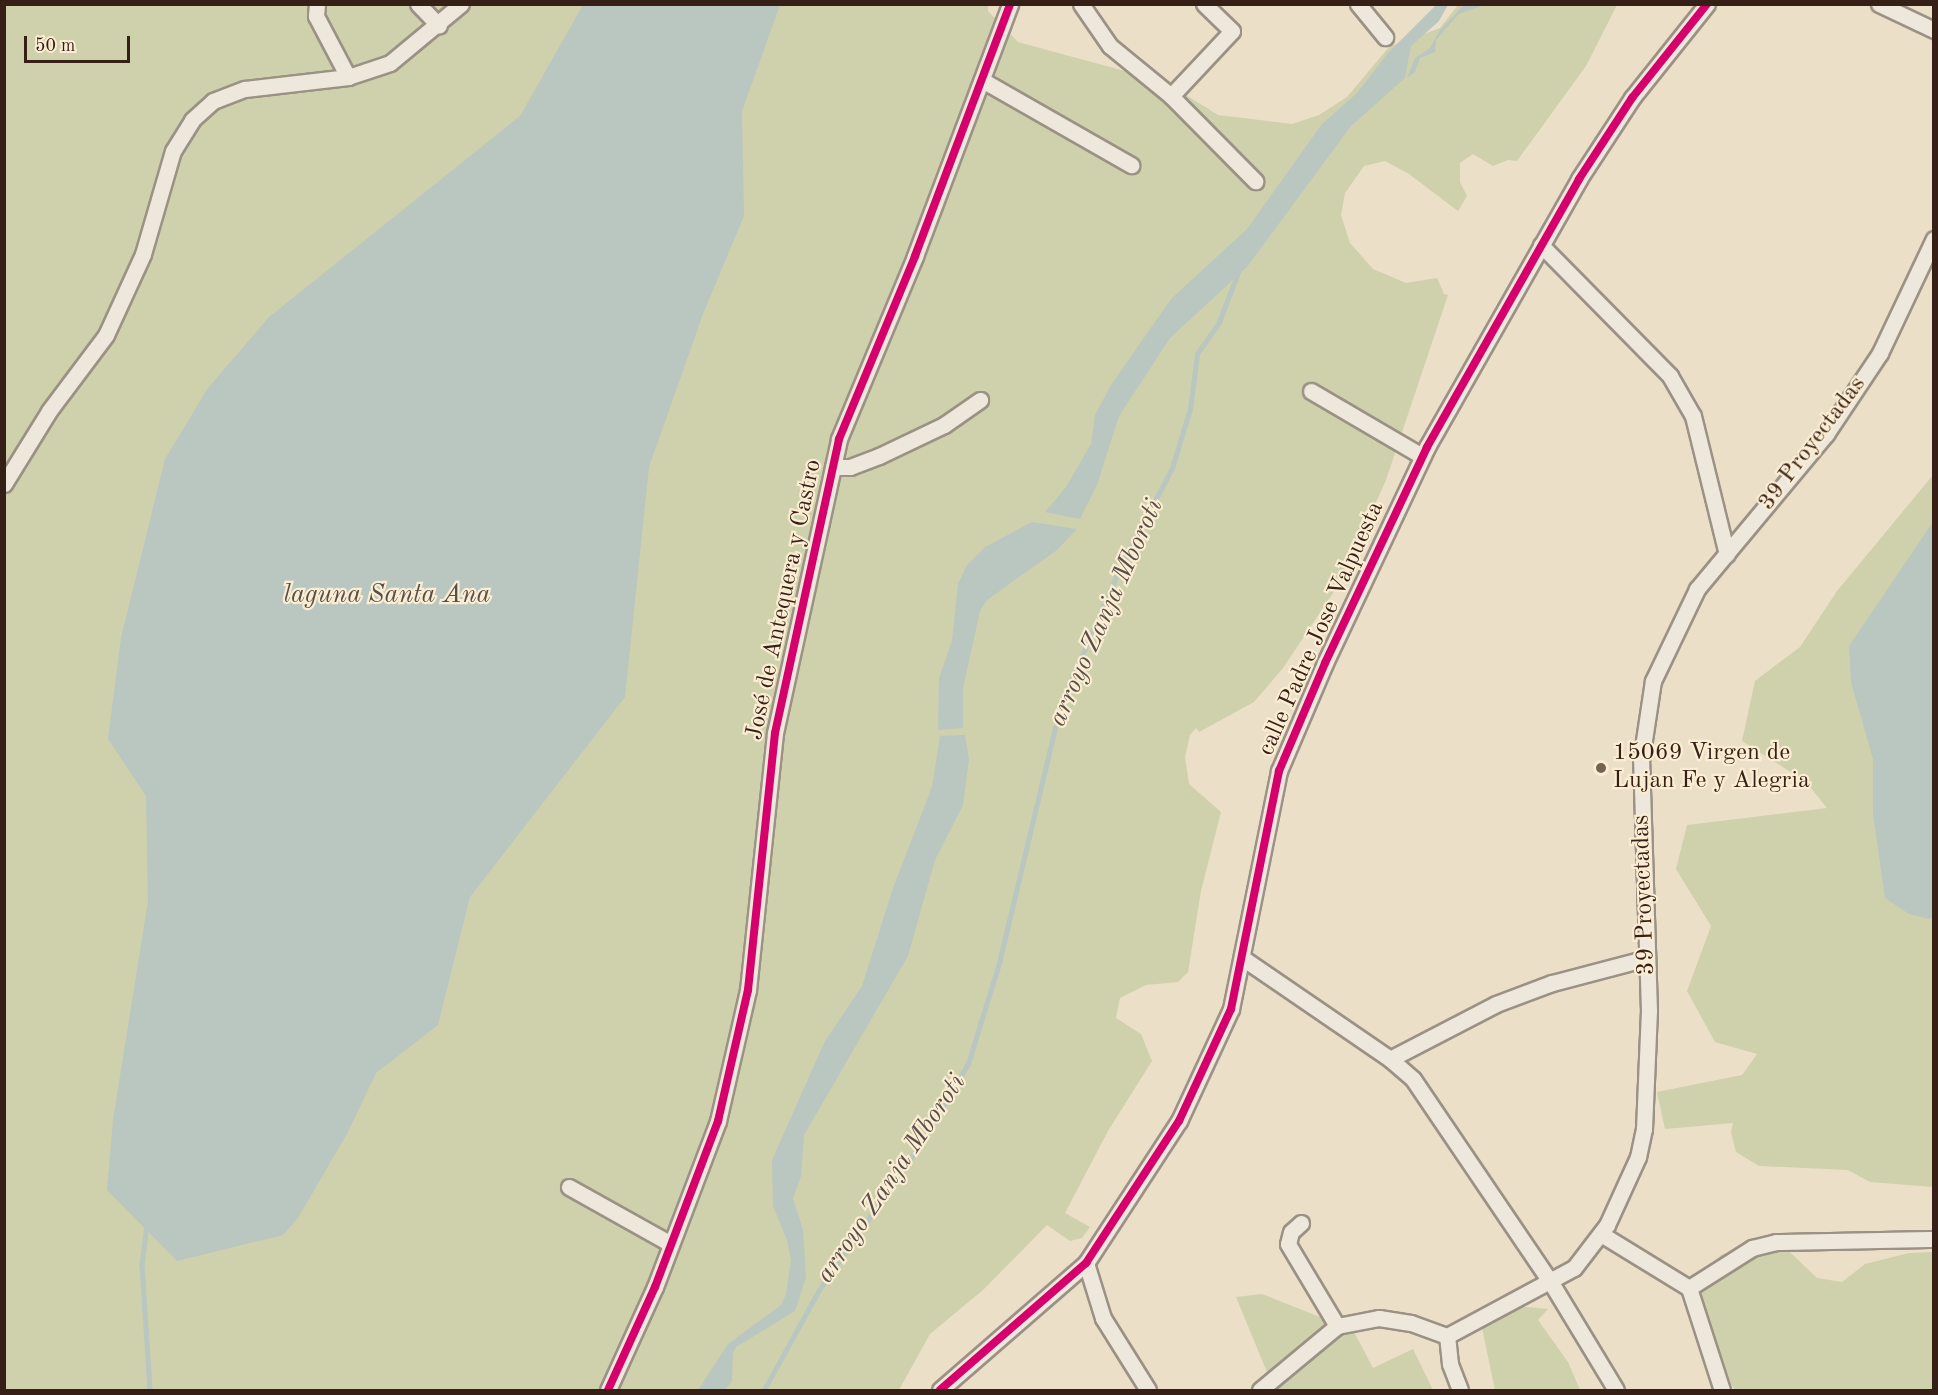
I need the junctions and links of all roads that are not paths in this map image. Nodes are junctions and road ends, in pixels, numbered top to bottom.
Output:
1 (317, 4) edge
2 (418, 4) edge
3 (461, 4) edge
4 (1010, 4) edge
5 (1081, 4) edge
6 (1204, 4) edge
7 (1358, 4) edge
8 (1707, 4) edge
9 (1879, 4) edge
10 (439, 26) junction
11 (1934, 30) edge
12 (1385, 37) dead end
13 (348, 77) junction
14 (982, 80) junction
15 (1171, 96) junction
16 (1131, 165) dead end
17 (1255, 181) dead end
18 (1934, 238) edge
19 (1541, 245) junction
20 (1311, 391) dead end
21 (980, 400) dead end
22 (1422, 456) junction
23 (833, 467) junction
24 (4, 484) edge
25 (1727, 554) junction
26 (1647, 958) junction
27 (1244, 959) junction
28 (1390, 1059) junction
29 (569, 1186) dead end
30 (1302, 1223) dead end
31 (1601, 1234) junction
32 (1934, 1239) edge
33 (671, 1244) junction
34 (1086, 1263) junction
35 (1550, 1281) junction
36 (1689, 1288) junction
37 (1337, 1326) junction
38 (1447, 1336) junction
39 (608, 1390) edge
40 (940, 1390) edge
41 (1148, 1390) edge
42 (1260, 1390) edge
43 (1460, 1390) edge
44 (1616, 1390) edge
45 (1722, 1390) edge

1 - 13 street
2 - 10 street
3 - 10 street
4 - 14 street, José de Antequera y Castro
5 - 15 street
6 - 15 street
7 - 12 street
8 - 19 street, calle Padre Jose Valpuesta
9 - 11 street
10 - 13 street
13 - 24 street
14 - 16 street
14 - 23 street, José de Antequera y Castro
15 - 17 street
18 - 25 street, 39 Proyectadas
19 - 22 street, calle Padre Jose Valpuesta
19 - 25 street
20 - 22 street
21 - 23 street
22 - 27 street, calle Padre Jose Valpuesta
23 - 33 street, José de Antequera y Castro
25 - 26 street, 39 Proyectadas
26 - 28 street
26 - 31 street, 39 Proyectadas
27 - 28 street
27 - 34 street, calle Padre Jose Valpuesta
28 - 35 street
29 - 33 street
30 - 37 street
31 - 35 street, 39 Proyectadas
31 - 36 street
32 - 36 street
33 - 39 street, José de Antequera y Castro
34 - 40 street, calle Padre Jose Valpuesta
34 - 41 street
35 - 38 street, 39 Proyectadas
35 - 44 street
36 - 45 street
37 - 38 street
37 - 42 street
38 - 43 street

